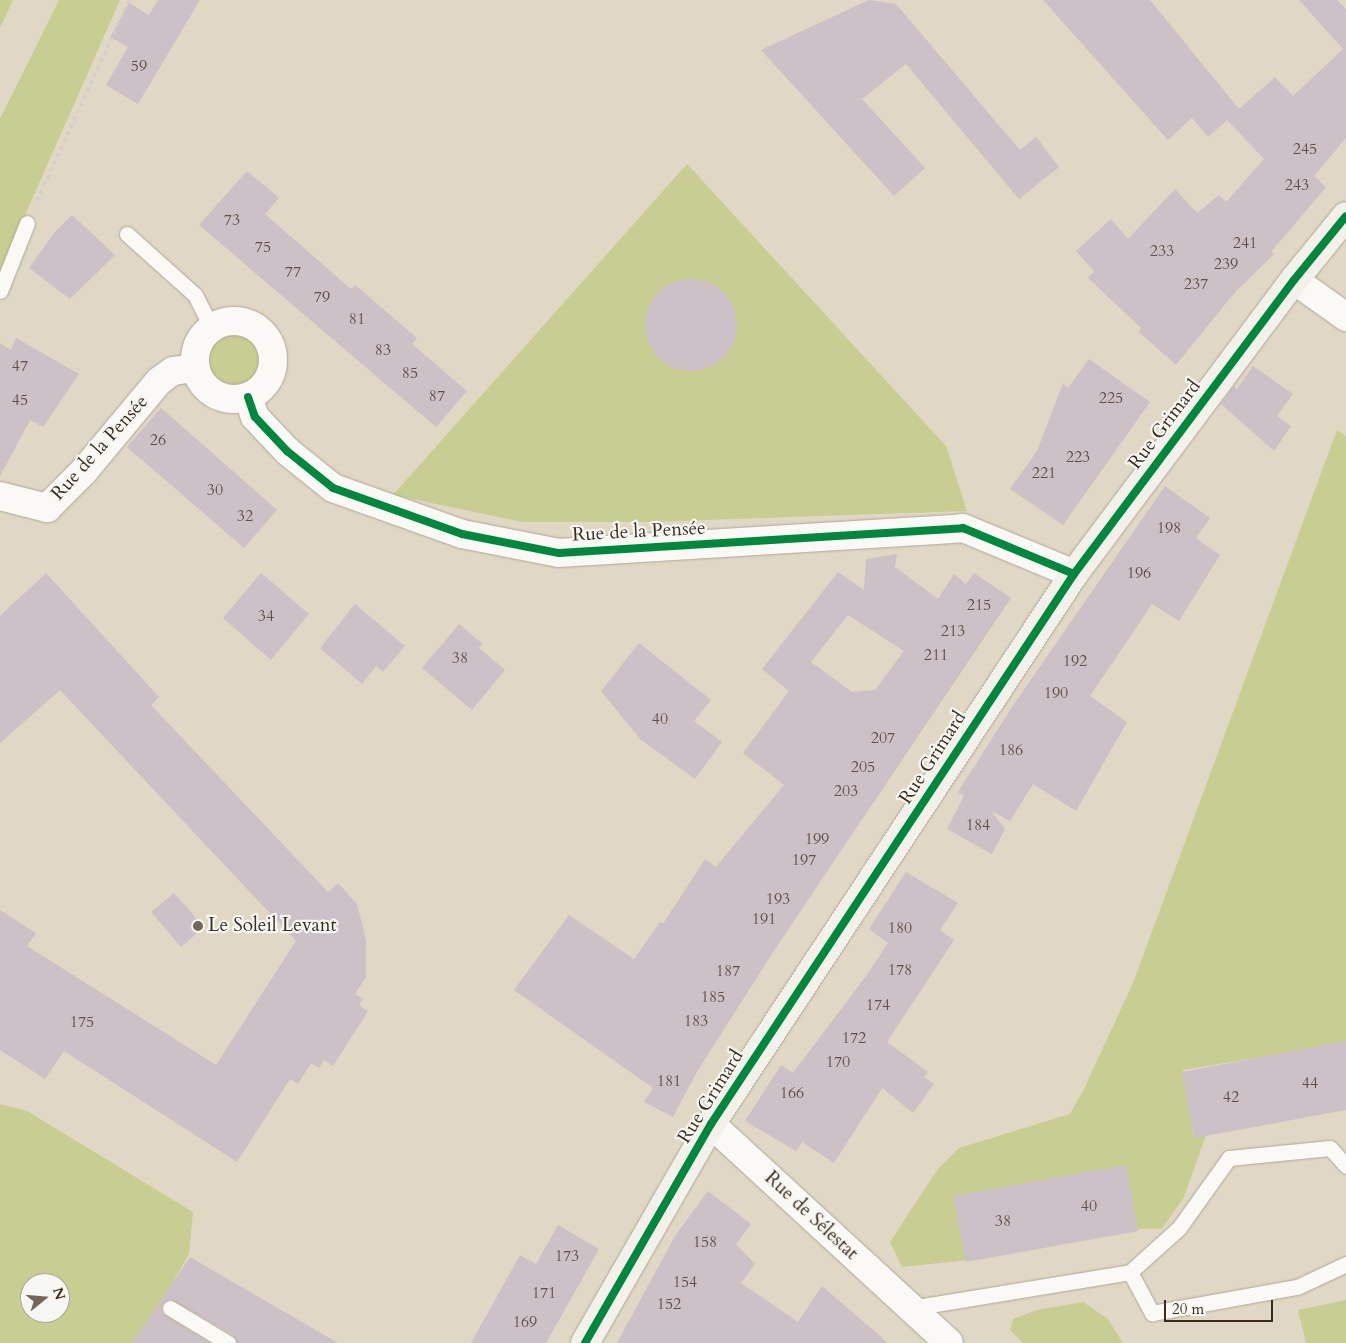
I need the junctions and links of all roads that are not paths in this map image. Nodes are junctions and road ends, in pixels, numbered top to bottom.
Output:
1 (1346, 216) edge
2 (27, 224) road end
3 (127, 234) dead end
4 (1294, 280) junction
5 (0, 291) edge
6 (1346, 317) edge
7 (211, 327) junction
8 (195, 368) junction
9 (248, 397) junction
10 (0, 496) edge
11 (1074, 574) junction
12 (711, 1124) junction
13 (1346, 1166) edge
14 (1346, 1264) edge
15 (1130, 1272) junction
16 (170, 1308) dead end
17 (911, 1308) junction
18 (228, 1343) edge
19 (584, 1343) edge
20 (949, 1343) edge

1 - 4 street, Rue Grimard
2 - 5 lane
3 - 7 lane
4 - 6 street
4 - 11 street, Rue Grimard
7 - 8 street
7 - 9 street
8 - 9 street
8 - 10 street, Rue de la Pensée
9 - 11 street, Rue de la Pensée
11 - 12 street, Rue Grimard
12 - 17 street, Rue de Sélestat
12 - 19 street, Rue Grimard
13 - 15 lane
14 - 15 lane
15 - 17 lane
16 - 18 lane
17 - 20 street, Rue de Sélestat

